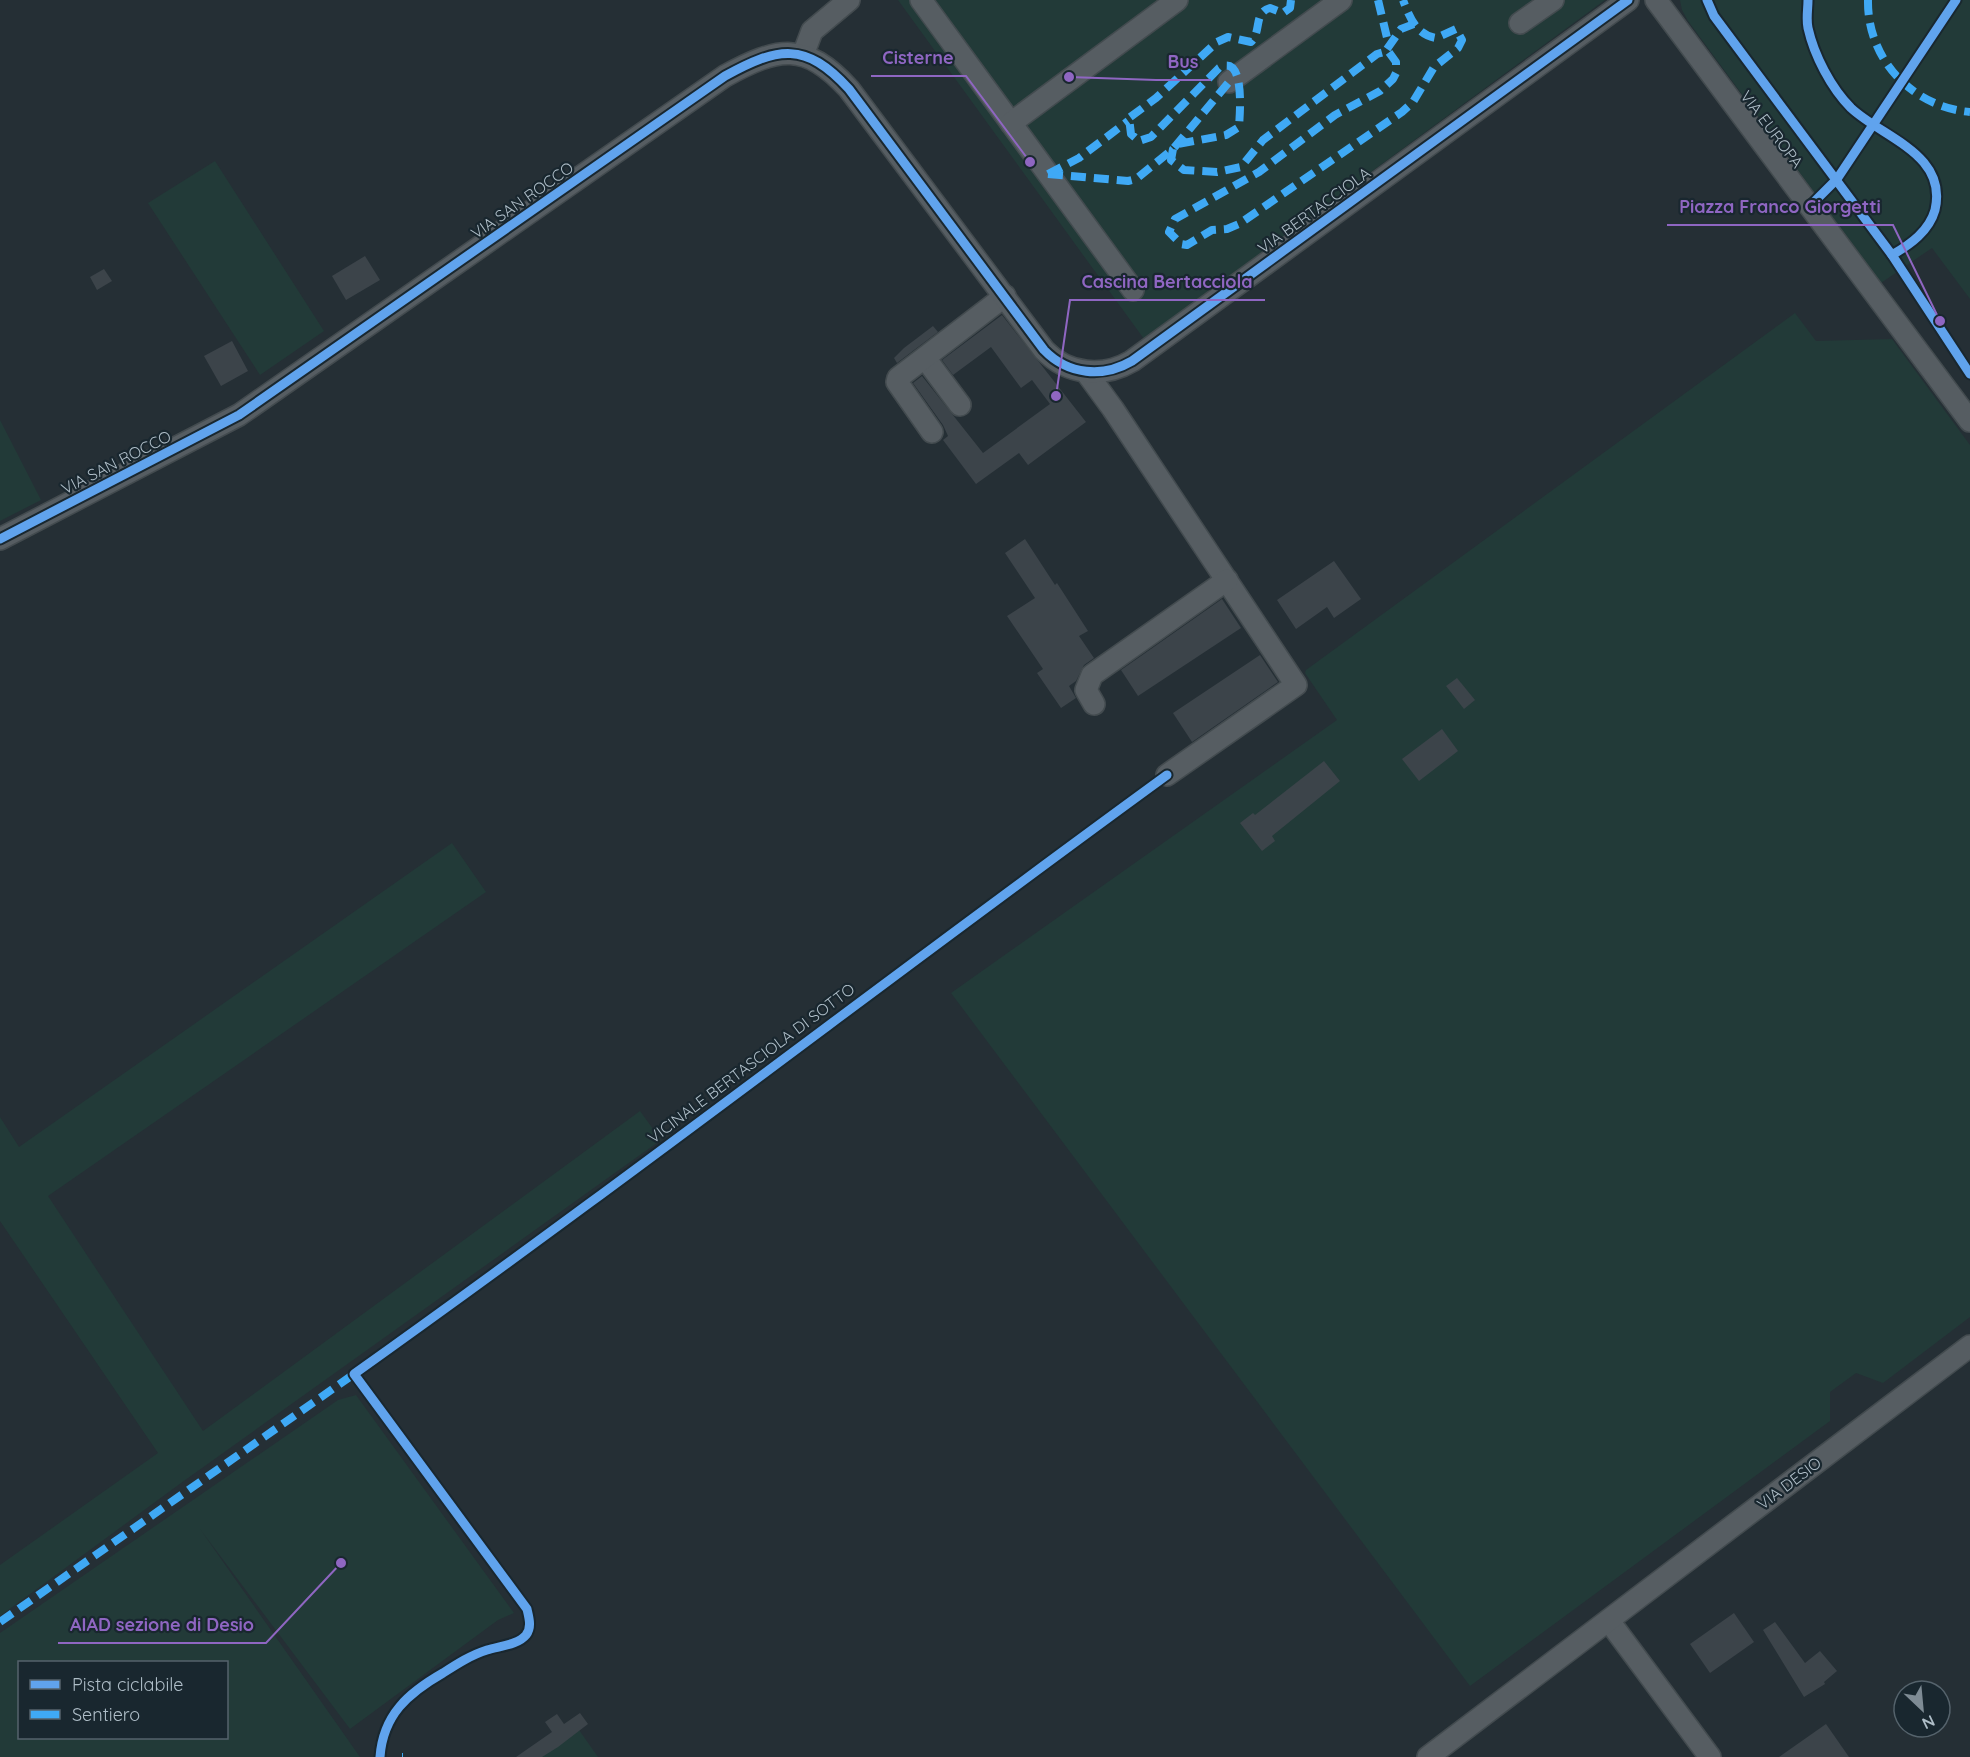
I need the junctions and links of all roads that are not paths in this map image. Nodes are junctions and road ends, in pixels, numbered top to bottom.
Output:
1 (849, 0) edge
2 (1177, 0) edge
3 (1341, 0) edge
4 (1553, 0) edge
5 (1629, 0) edge
6 (1656, 0) edge
7 (930, 3) edge
8 (1520, 24) dead end
9 (804, 55) junction
10 (1229, 82) dead end
11 (1011, 123) junction
12 (1001, 290) junction
13 (1133, 290) dead end
14 (925, 358) junction
15 (1086, 372) junction
16 (960, 405) dead end
17 (1970, 421) edge
18 (932, 432) dead end
19 (0, 539) edge
20 (1227, 580) junction
21 (1094, 704) dead end
22 (1167, 775) dead end
23 (1970, 1346) edge
24 (1609, 1621) junction
25 (1428, 1757) edge
26 (1710, 1757) edge

1 - 9 street
2 - 11 street
3 - 10 street
4 - 8 street
5 - 15 street, VIA BERTACCIOLA
6 - 17 street, VIA EUROPA
7 - 11 street
9 - 12 street, VIA SAN ROCCO
9 - 19 street, VIA SAN ROCCO
11 - 13 street
12 - 14 street
12 - 15 street, VIA BERTACCIOLA
14 - 16 street
14 - 18 street
15 - 20 street
20 - 21 street
20 - 22 street
23 - 24 street, VIA DESIO
24 - 25 street, VIA DESIO
24 - 26 street

